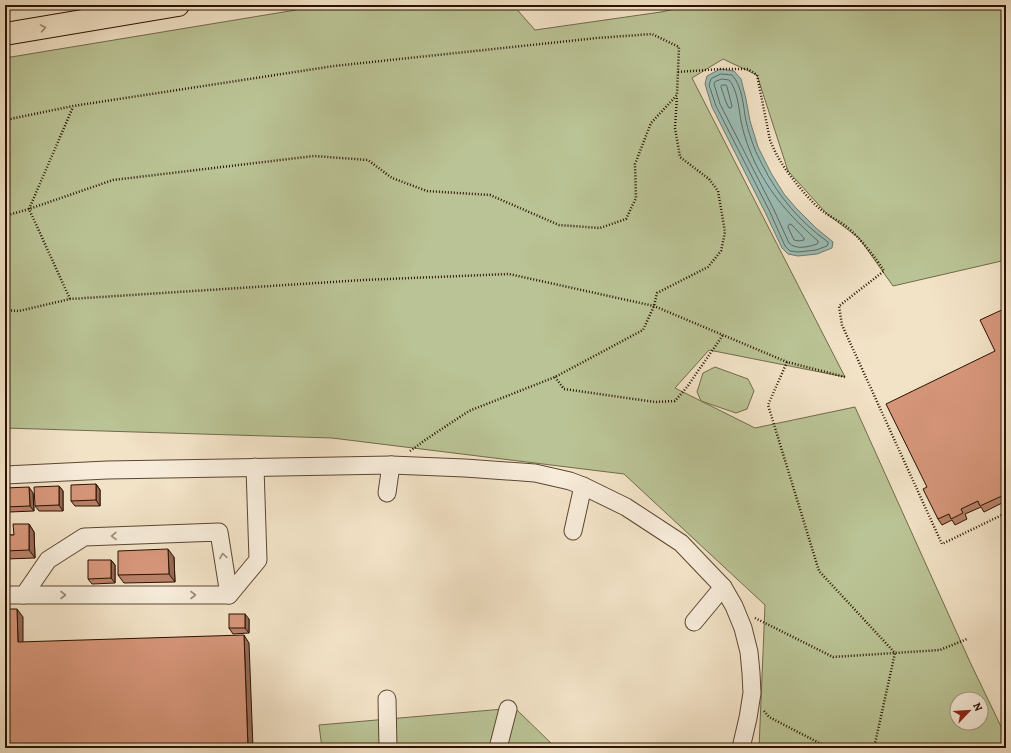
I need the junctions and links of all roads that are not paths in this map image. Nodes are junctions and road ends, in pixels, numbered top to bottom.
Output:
1 (178, 5) edge
2 (5, 34) edge
3 (391, 465) junction
4 (255, 467) junction
5 (5, 475) edge
6 (583, 486) junction
7 (387, 493) dead end
8 (573, 531) dead end
9 (723, 587) junction
10 (5, 595) edge
11 (24, 595) junction
12 (229, 595) junction
13 (694, 622) dead end
14 (387, 699) dead end
15 (508, 709) dead end
16 (388, 748) edge
17 (498, 748) edge
18 (741, 748) edge

2 -> 1 highway
3 - 4 lane
3 - 6 lane
3 - 7 lane
4 - 5 lane
4 - 12 lane
6 - 8 lane
6 - 9 lane
9 - 13 lane
9 - 18 lane
10 - 11 lane
11 -> 12 lane
12 -> 11 lane
14 - 16 lane
15 - 17 lane

